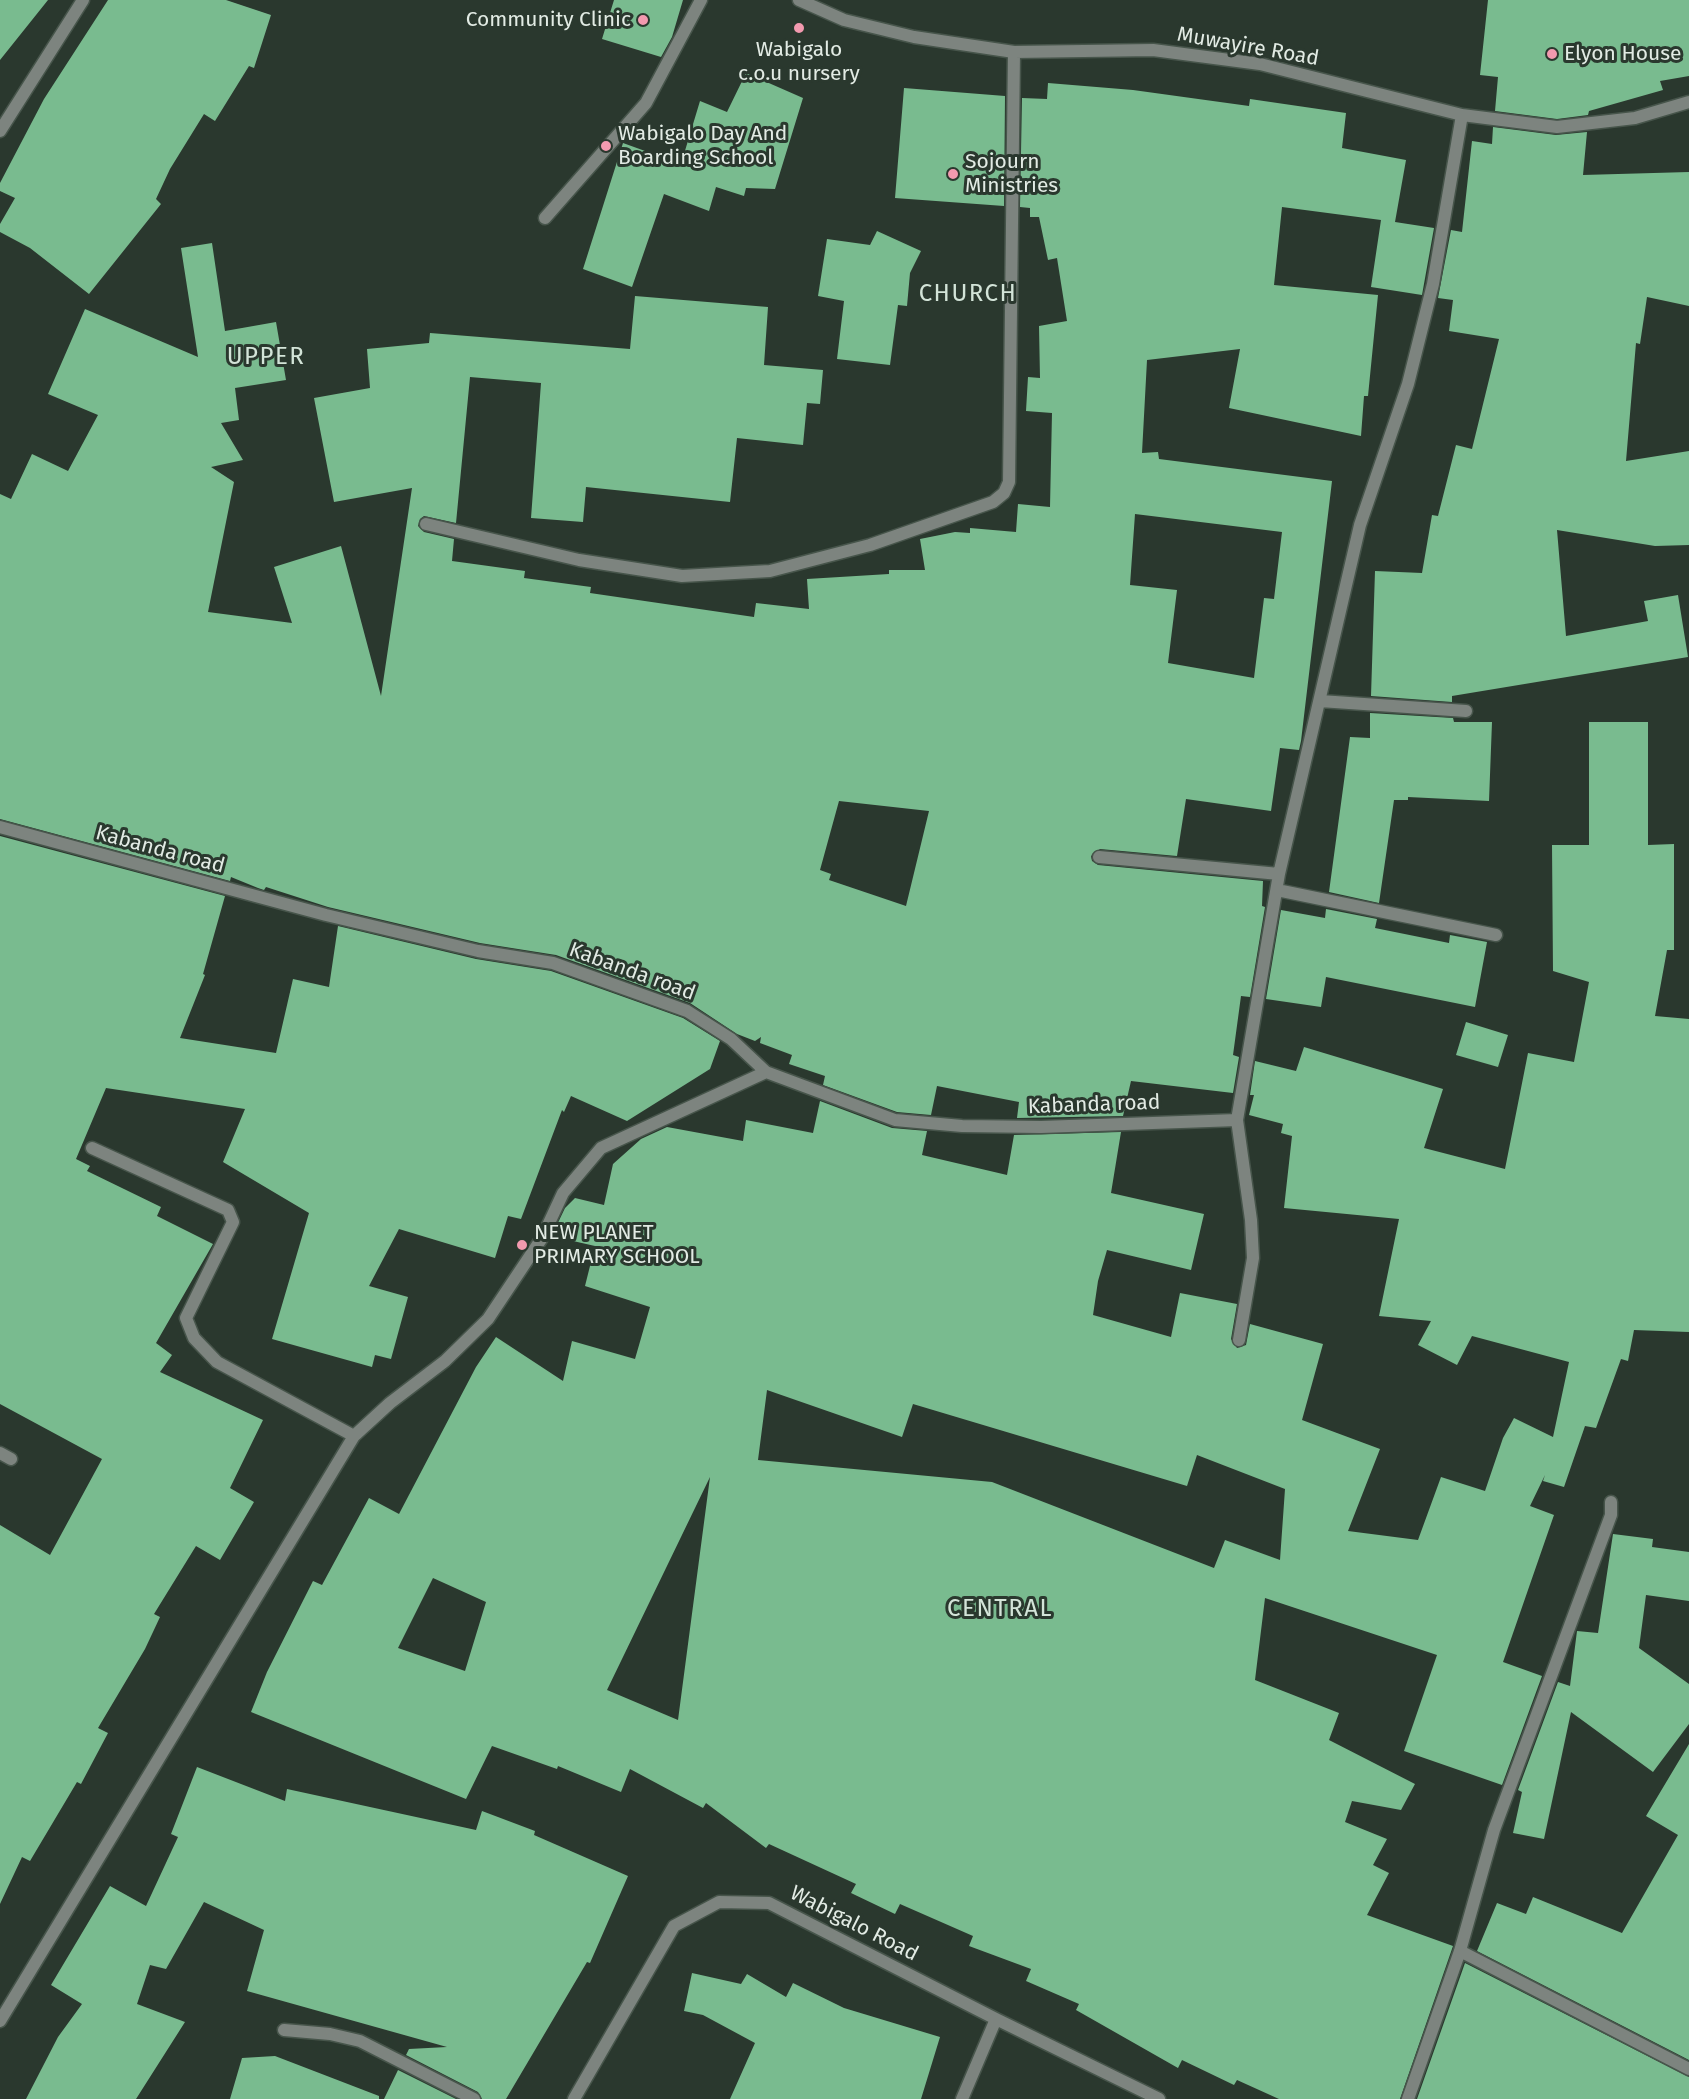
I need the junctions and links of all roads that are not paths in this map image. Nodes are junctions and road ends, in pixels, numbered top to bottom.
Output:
1 (83, 0) edge
2 (701, 0) edge
3 (799, 0) edge
4 (1014, 52) junction
5 (1689, 102) edge
6 (1462, 115) junction
7 (0, 130) edge
8 (545, 218) dead end
9 (426, 524) dead end
10 (1320, 701) junction
11 (1466, 711) dead end
12 (0, 827) edge
13 (1099, 857) dead end
14 (1279, 874) junction
15 (1277, 890) junction
16 (1496, 935) dead end
17 (766, 1072) junction
18 (1237, 1120) junction
19 (92, 1148) dead end
20 (1239, 1340) dead end
21 (354, 1436) junction
22 (1611, 1502) dead end
23 (1460, 1951) junction
24 (996, 2019) junction
25 (0, 2021) edge
26 (284, 2030) dead end
27 (1689, 2069) edge
28 (474, 2099) edge
29 (574, 2099) edge
30 (962, 2099) edge
31 (1158, 2099) edge
32 (1408, 2099) edge

1 - 7 street
2 - 8 street
3 - 4 street, Muwayire Road
4 - 6 street, Muwayire Road
4 - 9 street
5 - 6 street, Muwayire Road
6 - 10 street
10 - 11 street
10 - 14 street
12 - 17 street, Kabanda road
13 - 14 street
14 - 15 street
15 - 16 street
15 - 18 street
17 - 18 street, Kabanda road
17 - 21 street
18 - 20 street
19 - 21 street
21 - 25 street
22 - 23 street
23 - 27 street
23 - 32 street
24 - 29 street, Wabigalo Road
24 - 30 street
24 - 31 street, Wabigalo Road
26 - 28 street

